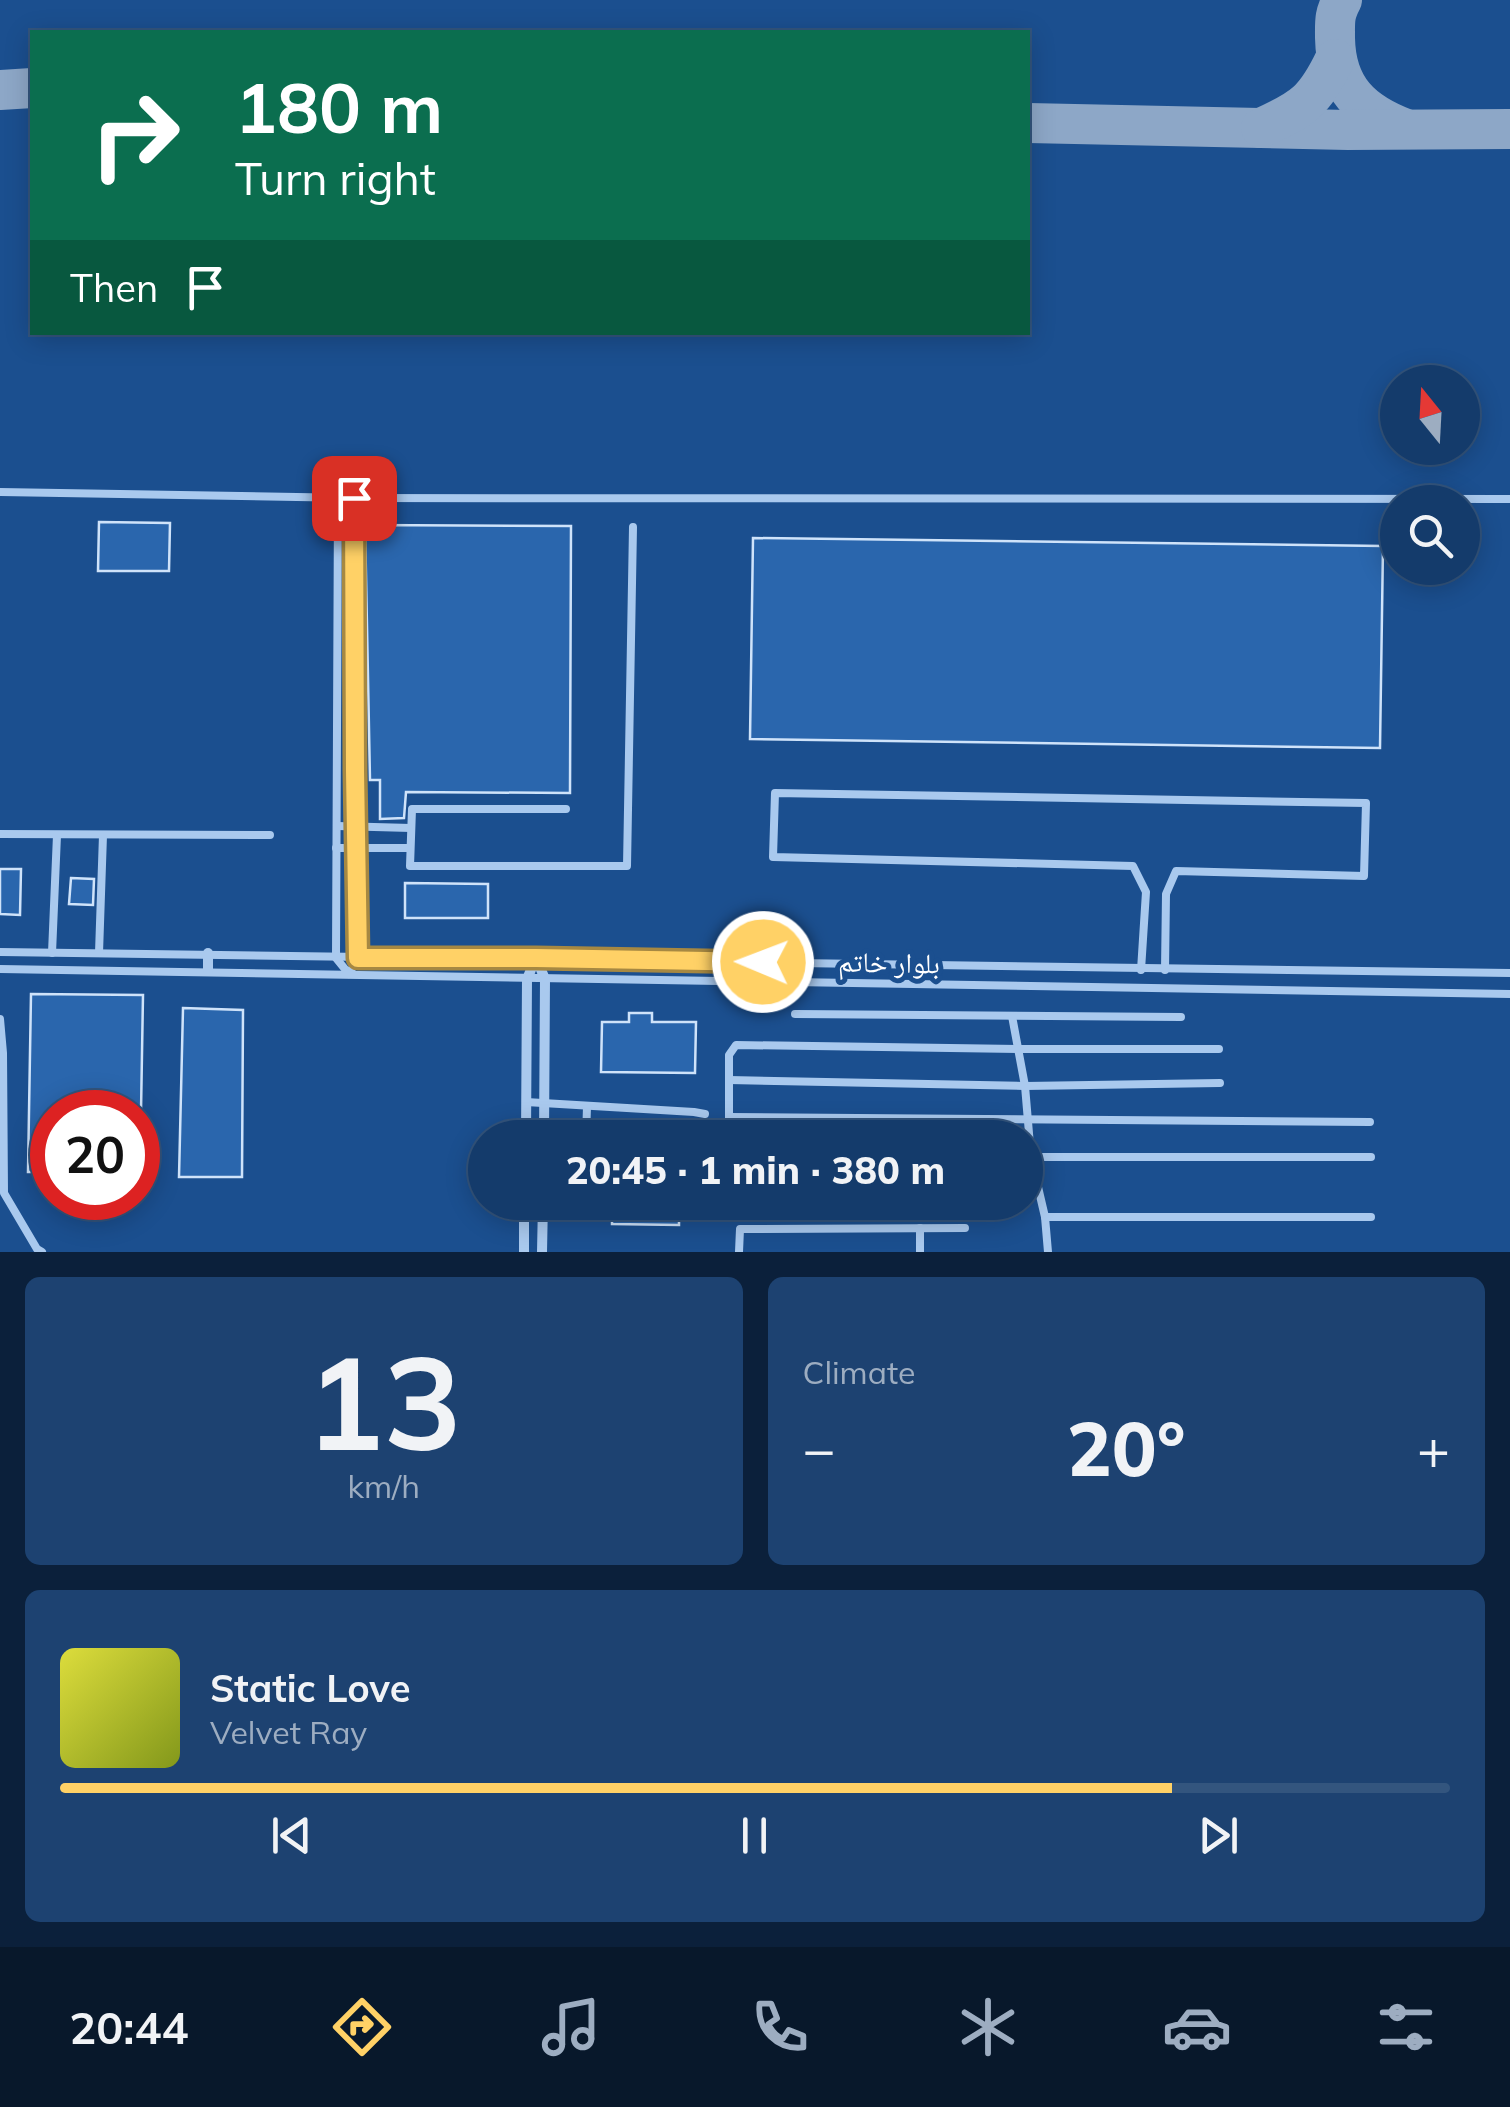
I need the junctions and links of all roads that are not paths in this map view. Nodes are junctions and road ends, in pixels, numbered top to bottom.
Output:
1 (0, 492) edge
2 (338, 497) junction
3 (354, 498) junction
4 (1510, 499) edge
5 (634, 527) dead end
6 (566, 809) dead end
7 (336, 826) junction
8 (356, 826) junction
9 (410, 828) junction
10 (0, 834) edge
11 (57, 834) junction
12 (103, 834) junction
13 (270, 834) dead end
14 (336, 848) junction
15 (356, 848) junction
16 (410, 848) junction
17 (0, 952) edge
18 (52, 952) junction
19 (74, 953) junction
20 (98, 953) junction
21 (208, 954) junction
22 (336, 958) junction
23 (358, 958) junction
24 (536, 958) junction
25 (0, 969) edge
26 (74, 970) junction
27 (1141, 970) junction
28 (1165, 970) junction
29 (208, 972) junction
30 (1510, 973) edge
31 (348, 974) junction
32 (528, 979) junction
33 (544, 979) junction
34 (1510, 994) edge
35 (794, 1014) dead end
36 (1012, 1016) junction
37 (1180, 1017) dead end
38 (0, 1019) edge
39 (1220, 1049) dead end
40 (1019, 1050) junction
41 (729, 1080) junction
42 (1220, 1083) dead end
43 (1024, 1086) junction
44 (526, 1102) junction
45 (544, 1103) junction
46 (587, 1106) junction
47 (705, 1114) dead end
48 (730, 1117) junction
49 (1028, 1118) junction
50 (526, 1120) edge
51 (544, 1120) edge
52 (587, 1120) edge
53 (730, 1120) edge
54 (1370, 1122) dead end
55 (1043, 1157) edge
56 (1371, 1157) dead end
57 (1043, 1211) edge
58 (1370, 1217) dead end
59 (1045, 1218) junction
60 (524, 1220) edge
61 (543, 1220) edge
62 (920, 1228) junction
63 (965, 1228) dead end
64 (42, 1252) edge
65 (524, 1252) edge
66 (542, 1252) edge
67 (739, 1252) edge
68 (920, 1252) edge
69 (1048, 1252) edge

1 - 2 lane
2 - 3 lane
2 - 7 lane
3 - 4 lane
3 - 8 lane
5 - 16 lane
6 - 9 lane
7 - 8 lane
7 - 14 lane
8 - 9 lane
8 - 15 lane
9 - 16 lane
10 - 11 lane
11 - 12 lane
11 - 18 lane
12 - 13 lane
12 - 20 lane
14 - 15 lane
14 - 22 lane
15 - 16 lane
15 - 23 lane
17 - 18 lane, بلوار خاتم
18 - 19 lane, بلوار خاتم
19 - 20 lane, بلوار خاتم
19 - 26 lane
20 - 21 lane, بلوار خاتم
21 - 22 lane, بلوار خاتم
21 - 29 street
22 - 23 lane, بلوار خاتم
22 - 31 lane
23 - 24 lane, بلوار خاتم
23 - 31 lane
24 - 27 lane, بلوار خاتم
24 - 32 street
24 - 33 street
25 - 26 lane, بلوار خاتم
26 - 29 lane, بلوار خاتم
27 - 28 lane, بلوار خاتم
27 - 28 lane
28 - 30 lane, بلوار خاتم
29 - 31 lane, بلوار خاتم
31 - 32 lane, بلوار خاتم
32 - 33 lane, بلوار خاتم
32 - 44 street
33 - 34 lane, بلوار خاتم
33 - 45 street
35 - 36 lane
36 - 37 lane
36 - 40 lane
38 - 64 lane
39 - 40 lane
40 - 41 lane
40 - 43 lane
41 - 43 lane
41 - 48 lane
42 - 43 lane
43 - 49 lane
44 - 45 lane
44 - 50 street
45 - 46 lane
45 - 51 street
46 - 47 lane
46 - 52 lane
48 - 49 lane
48 - 53 lane
49 - 54 lane
55 - 56 lane
57 - 59 lane
58 - 59 lane
59 - 69 lane
60 - 65 street
61 - 66 street
62 - 63 lane
62 - 67 lane
62 - 68 lane

